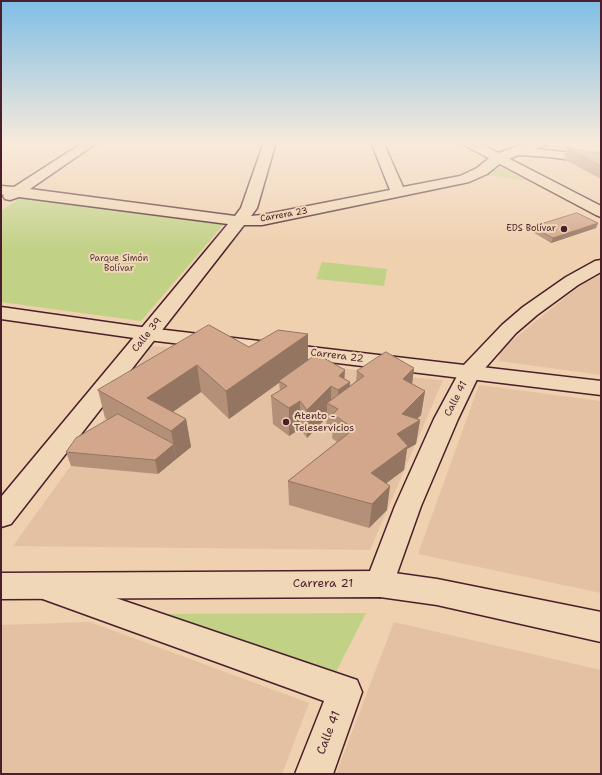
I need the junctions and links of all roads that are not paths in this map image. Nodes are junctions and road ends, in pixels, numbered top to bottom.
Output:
1 (37, 178) edge
2 (258, 178) edge
3 (392, 178) edge
4 (465, 178) edge
5 (542, 178) edge
6 (554, 178) edge
7 (1, 190) edge
8 (16, 192) junction
9 (398, 192) junction
10 (599, 198) edge
11 (1, 202) edge
12 (601, 212) edge
13 (240, 220) junction
14 (601, 265) edge
15 (1, 313) edge
16 (148, 334) junction
17 (470, 372) junction
18 (601, 388) edge
19 (1, 516) edge
20 (380, 584) junction
21 (1, 586) edge
22 (41, 586) junction
23 (601, 626) edge
24 (345, 692) joint
25 (314, 774) edge

1 - 8 street
2 - 13 street, Calle 39
3 - 9 street
4 - 9 street, Carrera 23
5 - 12 street
6 - 10 street
7 - 8 street, Carrera 23
8 - 11 street
8 - 13 street, Carrera 23
9 - 13 street, Carrera 23
13 - 16 street, Calle 39
14 - 17 street, Calle 41
15 - 16 street, Carrera 22
16 - 17 street, Carrera 22
16 - 19 street, Calle 39
17 - 18 street, Carrera 22
17 - 20 street, Calle 41
20 - 22 street, Carrera 21
20 - 23 street, Carrera 21
21 - 22 street, Carrera 21
22 - 24 street, Carrera 21
24 - 25 street, Calle 41

